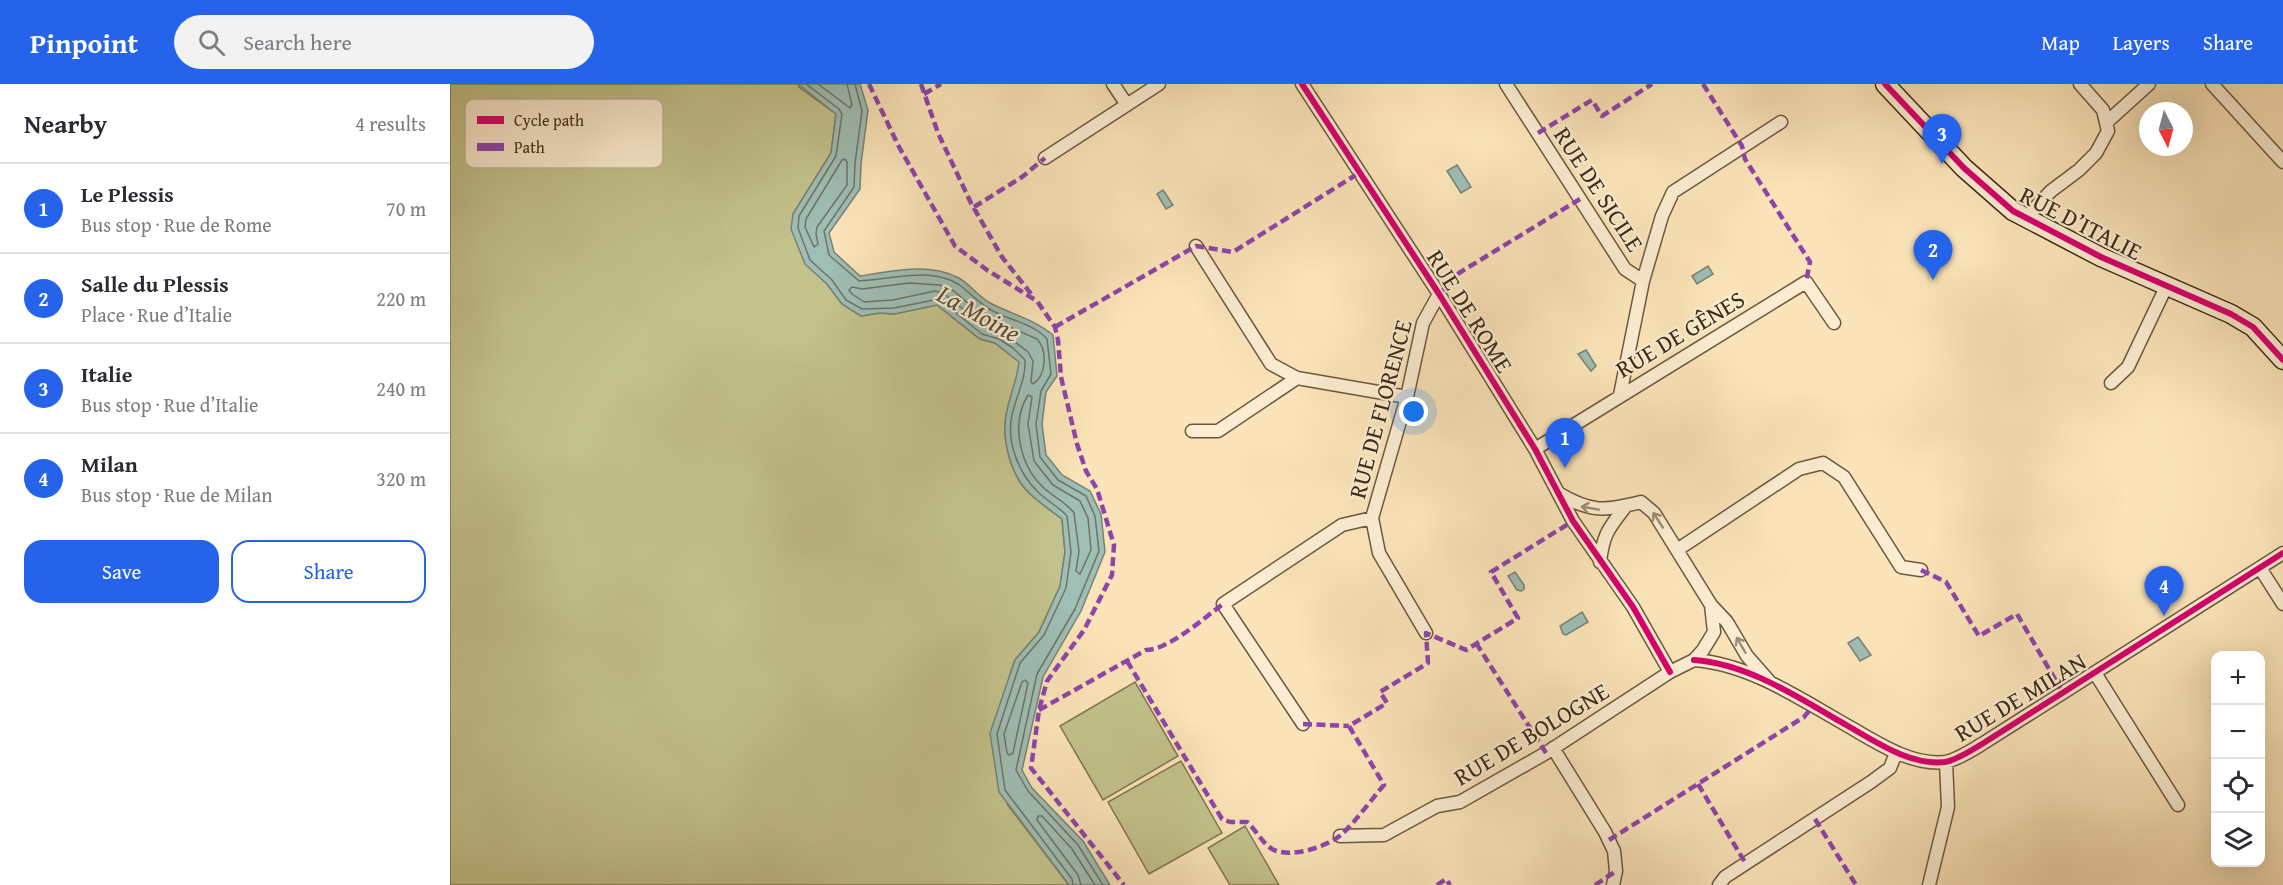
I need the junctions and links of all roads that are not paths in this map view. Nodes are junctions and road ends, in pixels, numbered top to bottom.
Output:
1 (1113, 84) edge
2 (1159, 84) edge
3 (1302, 84) edge
4 (1506, 84) edge
5 (1885, 84) edge
6 (2080, 84) edge
7 (2149, 84) edge
8 (2212, 84) edge
9 (1127, 105) junction
10 (1781, 122) dead end
11 (2107, 122) junction
12 (1045, 158) dead end
13 (2283, 162) edge
14 (2028, 220) junction
15 (1196, 246) dead end
16 (1643, 281) junction
17 (2167, 285) junction
18 (1439, 294) junction
19 (1834, 323) dead end
20 (2283, 360) edge
21 (1297, 378) junction
22 (2111, 383) dead end
23 (1620, 395) junction
24 (1407, 397) junction
25 (1192, 431) dead end
26 (1535, 449) junction
27 (1558, 493) junction
28 (1626, 506) junction
29 (1372, 518) junction
30 (1677, 550) junction
31 (2283, 553) edge
32 (1600, 562) junction
33 (2260, 568) junction
34 (1922, 570) dead end
35 (2283, 604) edge
36 (1712, 605) junction
37 (1426, 633) dead end
38 (1694, 660) junction
39 (1670, 672) junction
40 (2095, 673) junction
41 (1772, 684) junction
42 (1303, 724) dead end
43 (1553, 748) junction
44 (1896, 753) junction
45 (1946, 762) junction
46 (2178, 804) dead end
47 (1340, 836) dead end
48 (1613, 885) edge
49 (1719, 885) edge
50 (1929, 885) edge

1 - 9 street
2 - 9 street
3 - 18 street, RUE DE ROME
4 - 16 street, RUE DE SICILE
5 - 14 street, RUE D’ITALIE
6 - 11 street
7 - 11 street
8 - 13 street
9 - 12 street
10 - 16 street
11 - 14 street
14 - 17 street, RUE D’ITALIE
15 - 21 street
16 - 23 street
17 - 20 street, RUE D’ITALIE
17 - 22 street
18 - 24 street, RUE DE FLORENCE
18 - 26 street, RUE DE ROME
19 - 23 street, RUE DE GÊNES
21 - 24 street
21 - 25 street
23 - 26 street, RUE DE GÊNES
24 - 29 street, RUE DE FLORENCE
26 - 27 street, RUE DE ROME
28 -> 27 street
27 - 32 street, RUE DE ROME
30 -> 28 street, RUE DE MILAN
28 - 32 street
29 - 37 street, RUE DE FLORENCE
29 - 42 street
30 - 34 street
30 - 36 street, RUE DE MILAN
31 - 33 street, RUE DE MILAN
32 - 39 street, RUE DE ROME
33 - 35 street
33 - 40 street, RUE DE MILAN
36 - 38 street
41 -> 36 street, RUE DE MILAN
38 - 39 street, RUE DE BOLOGNE
38 - 41 street, RUE DE MILAN
39 - 43 street, RUE DE BOLOGNE
40 - 45 street, RUE DE MILAN
40 - 46 street
41 - 44 street, RUE DE MILAN
43 - 47 street, RUE DE BOLOGNE
43 - 48 street
44 - 45 street, RUE DE MILAN
44 - 49 street
45 - 50 street

